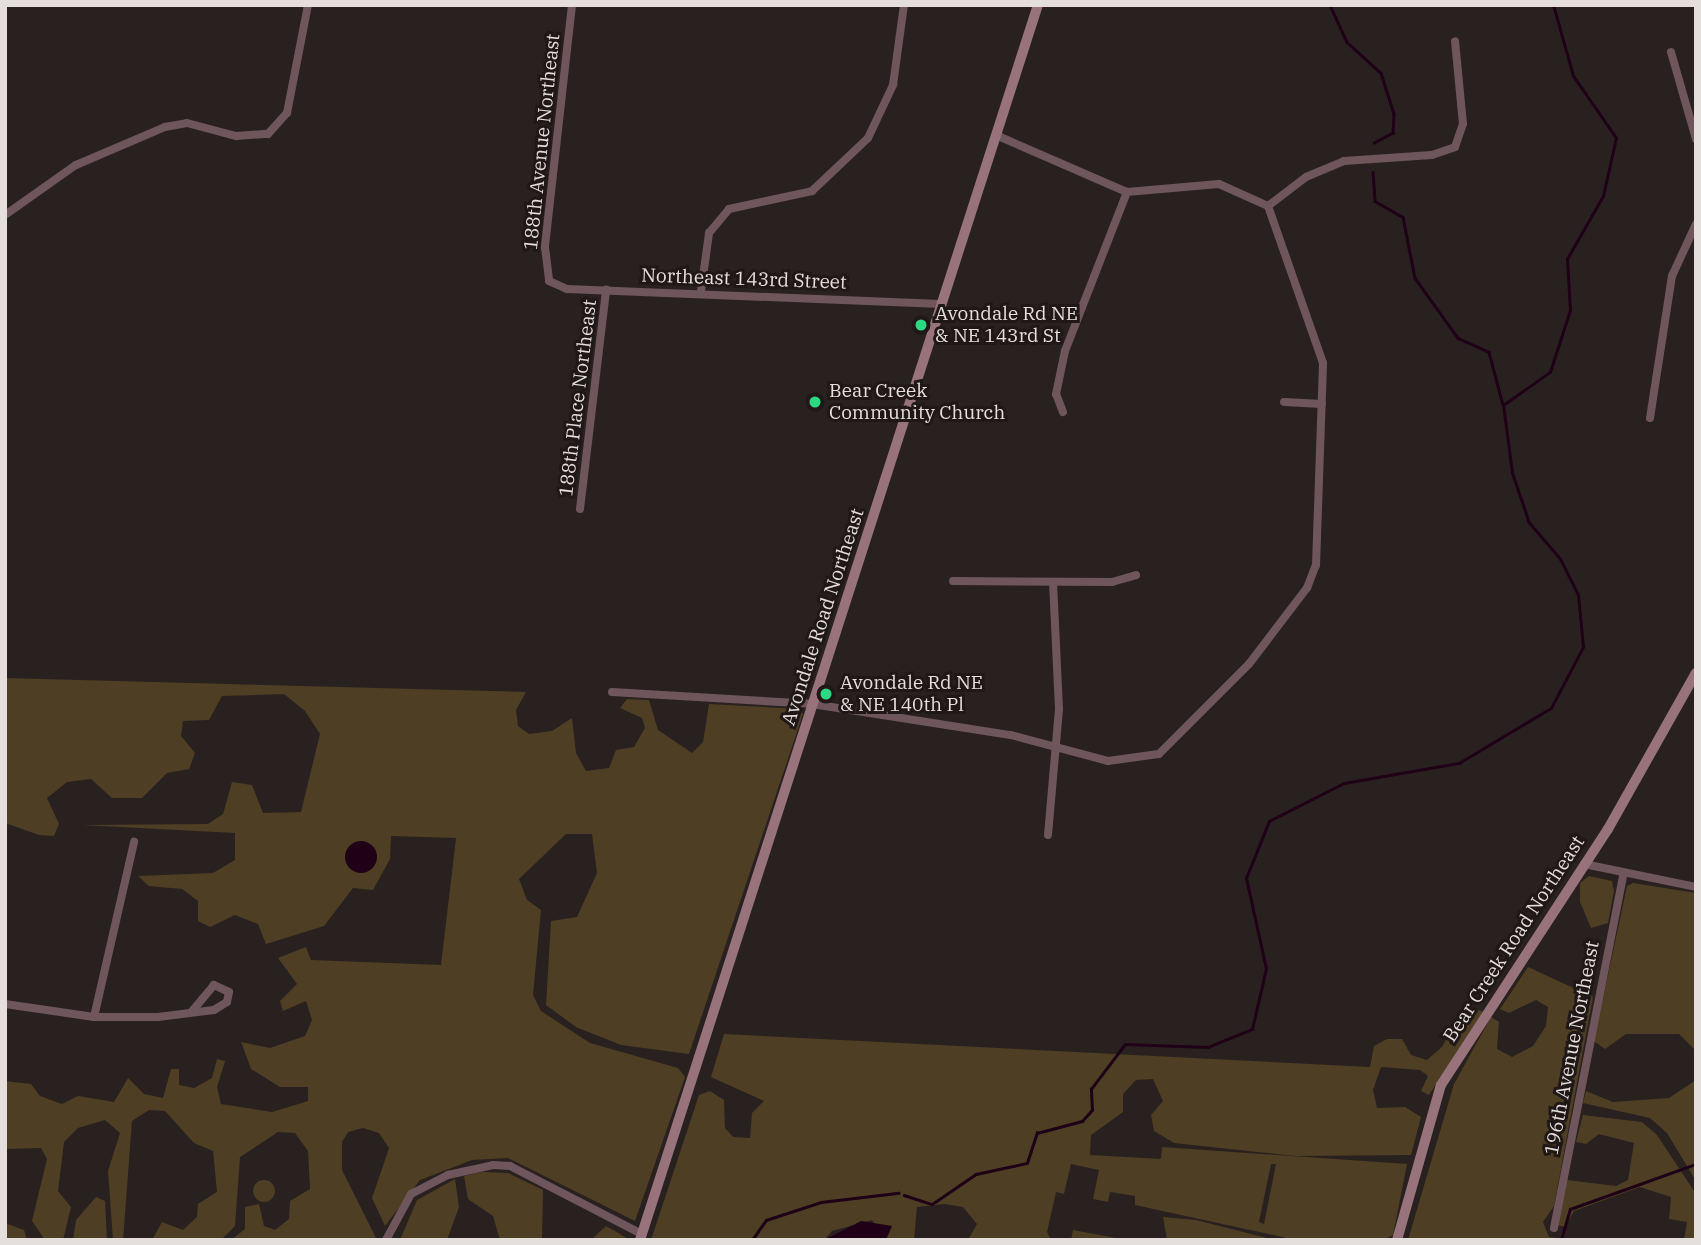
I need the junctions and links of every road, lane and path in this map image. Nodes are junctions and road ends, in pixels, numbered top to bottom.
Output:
1 (308, 5) edge
2 (572, 5) edge
3 (904, 5) edge
4 (1038, 5) edge
5 (1454, 41) dead end
6 (1671, 52) dead end
7 (998, 136) junction
8 (1696, 139) edge
9 (1127, 192) junction
10 (1268, 206) junction
11 (5, 215) edge
12 (1696, 224) edge
13 (549, 281) joint
14 (606, 290) junction
15 (701, 291) junction
16 (941, 304) junction
17 (1284, 402) dead end
18 (1322, 404) junction
19 (1063, 412) dead end
20 (1650, 418) dead end
21 (580, 509) dead end
22 (1136, 575) dead end
23 (953, 581) dead end
24 (1053, 583) junction
25 (1696, 673) edge
26 (612, 692) dead end
27 (812, 704) junction
28 (1052, 746) junction
29 (1048, 835) dead end
30 (134, 842) dead end
31 (1584, 864) junction
32 (1623, 875) junction
33 (1696, 887) edge
34 (5, 1004) edge
35 (191, 1012) junction
36 (94, 1017) junction
37 (1553, 1228) dead end
38 (641, 1237) edge
39 (386, 1240) edge
40 (1397, 1240) edge

1 - 11 street
2 - 13 street, 188th Avenue Northeast
3 - 15 street
4 - 7 main road, Avondale Road Northeast
5 - 10 street
6 - 8 street
7 - 9 street
7 - 16 main road, Avondale Road Northeast
9 - 10 street
9 - 19 street
10 - 18 street
12 - 20 street
13 - 14 street, Northeast 143rd Street
14 - 15 street, Northeast 143rd Street
14 - 21 street, 188th Place Northeast
15 - 16 street, Northeast 143rd Street
16 - 27 main road, Avondale Road Northeast
17 - 18 street
18 - 28 street
22 - 24 street
23 - 24 street
24 - 28 street
25 - 31 main road, Bear Creek Road Northeast
26 - 27 street
27 - 28 street
27 - 38 main road, Avondale Road Northeast
28 - 29 street
30 - 36 street
31 - 32 street
31 - 40 main road, Bear Creek Road Northeast
32 - 33 street
32 - 37 street, 196th Avenue Northeast
34 - 36 street
35 - 35 street
35 - 36 street
38 - 39 street

